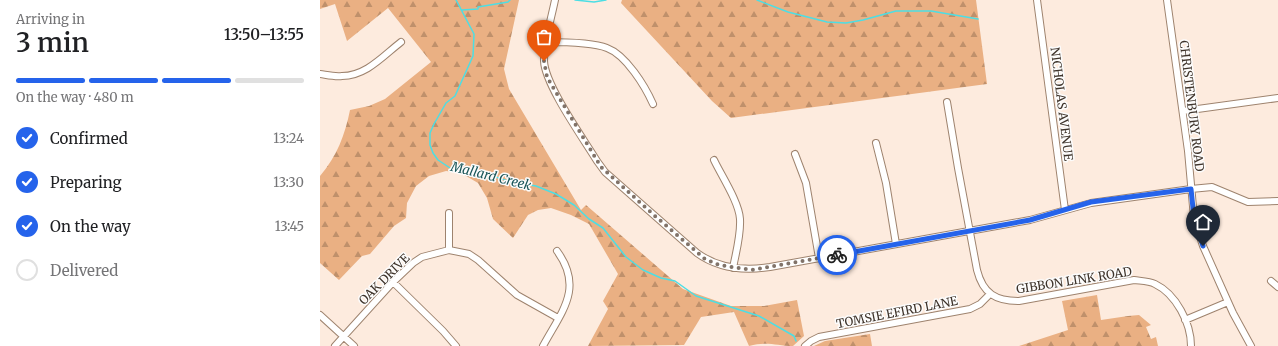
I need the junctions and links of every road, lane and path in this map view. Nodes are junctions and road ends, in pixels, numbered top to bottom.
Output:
1 (555, 0) edge
2 (1037, 0) edge
3 (1167, 0) edge
4 (401, 42) dead end
5 (546, 42) junction
6 (320, 74) edge
7 (1278, 98) edge
8 (947, 102) dead end
9 (653, 104) dead end
10 (1183, 111) junction
11 (876, 143) dead end
12 (795, 154) dead end
13 (714, 160) dead end
14 (1191, 189) junction
15 (1278, 202) edge
16 (1065, 210) junction
17 (449, 213) dead end
18 (970, 231) junction
19 (896, 244) junction
20 (449, 250) junction
21 (557, 251) dead end
22 (819, 258) junction
23 (733, 268) junction
24 (1271, 281) dead end
25 (393, 282) junction
26 (1278, 287) edge
27 (990, 294) junction
28 (1228, 302) junction
29 (320, 315) edge
30 (558, 318) junction
31 (1185, 320) junction
32 (344, 336) junction
33 (335, 346) edge
34 (354, 346) edge
35 (456, 346) edge
36 (543, 346) edge
37 (805, 346) edge
38 (1191, 346) edge
39 (1251, 346) edge

1 - 5 street
2 - 16 street, NICHOLAS AVENUE
3 - 10 street, CHRISTENBURY ROAD
4 - 6 street
5 - 9 street
5 - 23 street
7 - 10 street
8 - 18 street
10 - 14 street, CHRISTENBURY ROAD
11 - 19 street
12 - 22 street
13 - 23 street
14 - 15 street
14 - 16 street
14 - 28 street, CHRISTENBURY ROAD
16 - 18 street
17 - 20 street
18 - 19 street
18 - 27 street
19 - 22 street
20 - 25 street, OAK DRIVE
20 - 30 street, OAK DRIVE
21 - 30 street
22 - 23 street
24 - 26 street
25 - 32 street, OAK DRIVE
25 - 35 street
27 - 31 street, GIBBON LINK ROAD
27 - 37 street, TOMSIE EFIRD LANE
28 - 31 street
28 - 39 street, CHRISTENBURY ROAD
29 - 32 street
30 - 36 street
31 - 38 street, GIBBON LINK ROAD
32 - 33 street, OAK DRIVE
32 - 34 street

